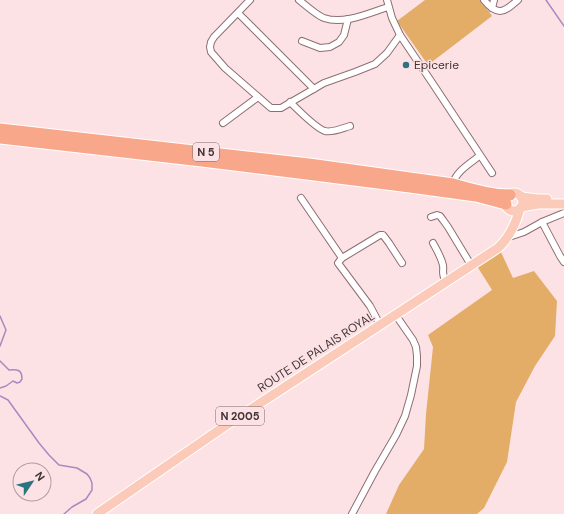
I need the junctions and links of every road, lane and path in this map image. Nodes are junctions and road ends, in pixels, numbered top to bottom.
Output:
1 (250, 0) edge
2 (299, 0) edge
3 (484, 0) edge
4 (494, 0) edge
5 (518, 0) edge
6 (388, 2) edge
7 (492, 8) junction
8 (238, 13) junction
9 (348, 19) junction
10 (400, 35) junction
11 (302, 41) dead end
12 (314, 89) junction
13 (258, 97) junction
14 (290, 102) junction
15 (223, 123) dead end
16 (350, 126) dead end
17 (0, 129) edge
18 (0, 138) edge
19 (479, 156) junction
20 (492, 173) dead end
21 (453, 184) junction
22 (474, 196) junction
23 (300, 198) dead end
24 (564, 198) edge
25 (564, 204) edge
26 (513, 205) junction
27 (564, 213) edge
28 (431, 217) dead end
29 (542, 222) junction
30 (509, 237) junction
31 (432, 243) dead end
32 (340, 260) junction
33 (564, 262) edge
34 (402, 263) dead end
35 (471, 265) junction
36 (446, 281) junction
37 (395, 314) junction
38 (380, 325) junction
39 (97, 514) edge
40 (352, 514) edge

1 - 8 street
2 - 9 street
3 - 7 street
4 - 7 street
5 - 7 street
6 - 9 street
6 - 10 street
8 - 12 street
8 - 13 street
9 - 11 street
10 - 12 street
10 - 19 street
12 - 14 street
13 - 14 street
13 - 15 street
14 - 16 street
17 - 21 highway, N 5
18 - 22 highway, N 5
19 - 20 street
19 - 21 street
21 - 22 highway
21 - 26 highway, N 5
22 - 26 highway, N 5
23 - 32 street
24 - 26 main road, N 5
25 - 26 main road, N 5
26 - 30 main road
27 - 29 street
28 - 35 street
29 - 30 street
29 - 33 street
30 - 35 main road, ROUTE DE PALAIS ROYAL / N 2005
31 - 36 street
32 - 34 street
32 - 38 street
35 - 36 main road, ROUTE DE PALAIS ROYAL / N 2005
36 - 37 main road, ROUTE DE PALAIS ROYAL / N 2005
37 - 38 main road, ROUTE DE PALAIS ROYAL / N 2005
37 - 40 street
38 - 39 main road, ROUTE DE PALAIS ROYAL / N 2005

